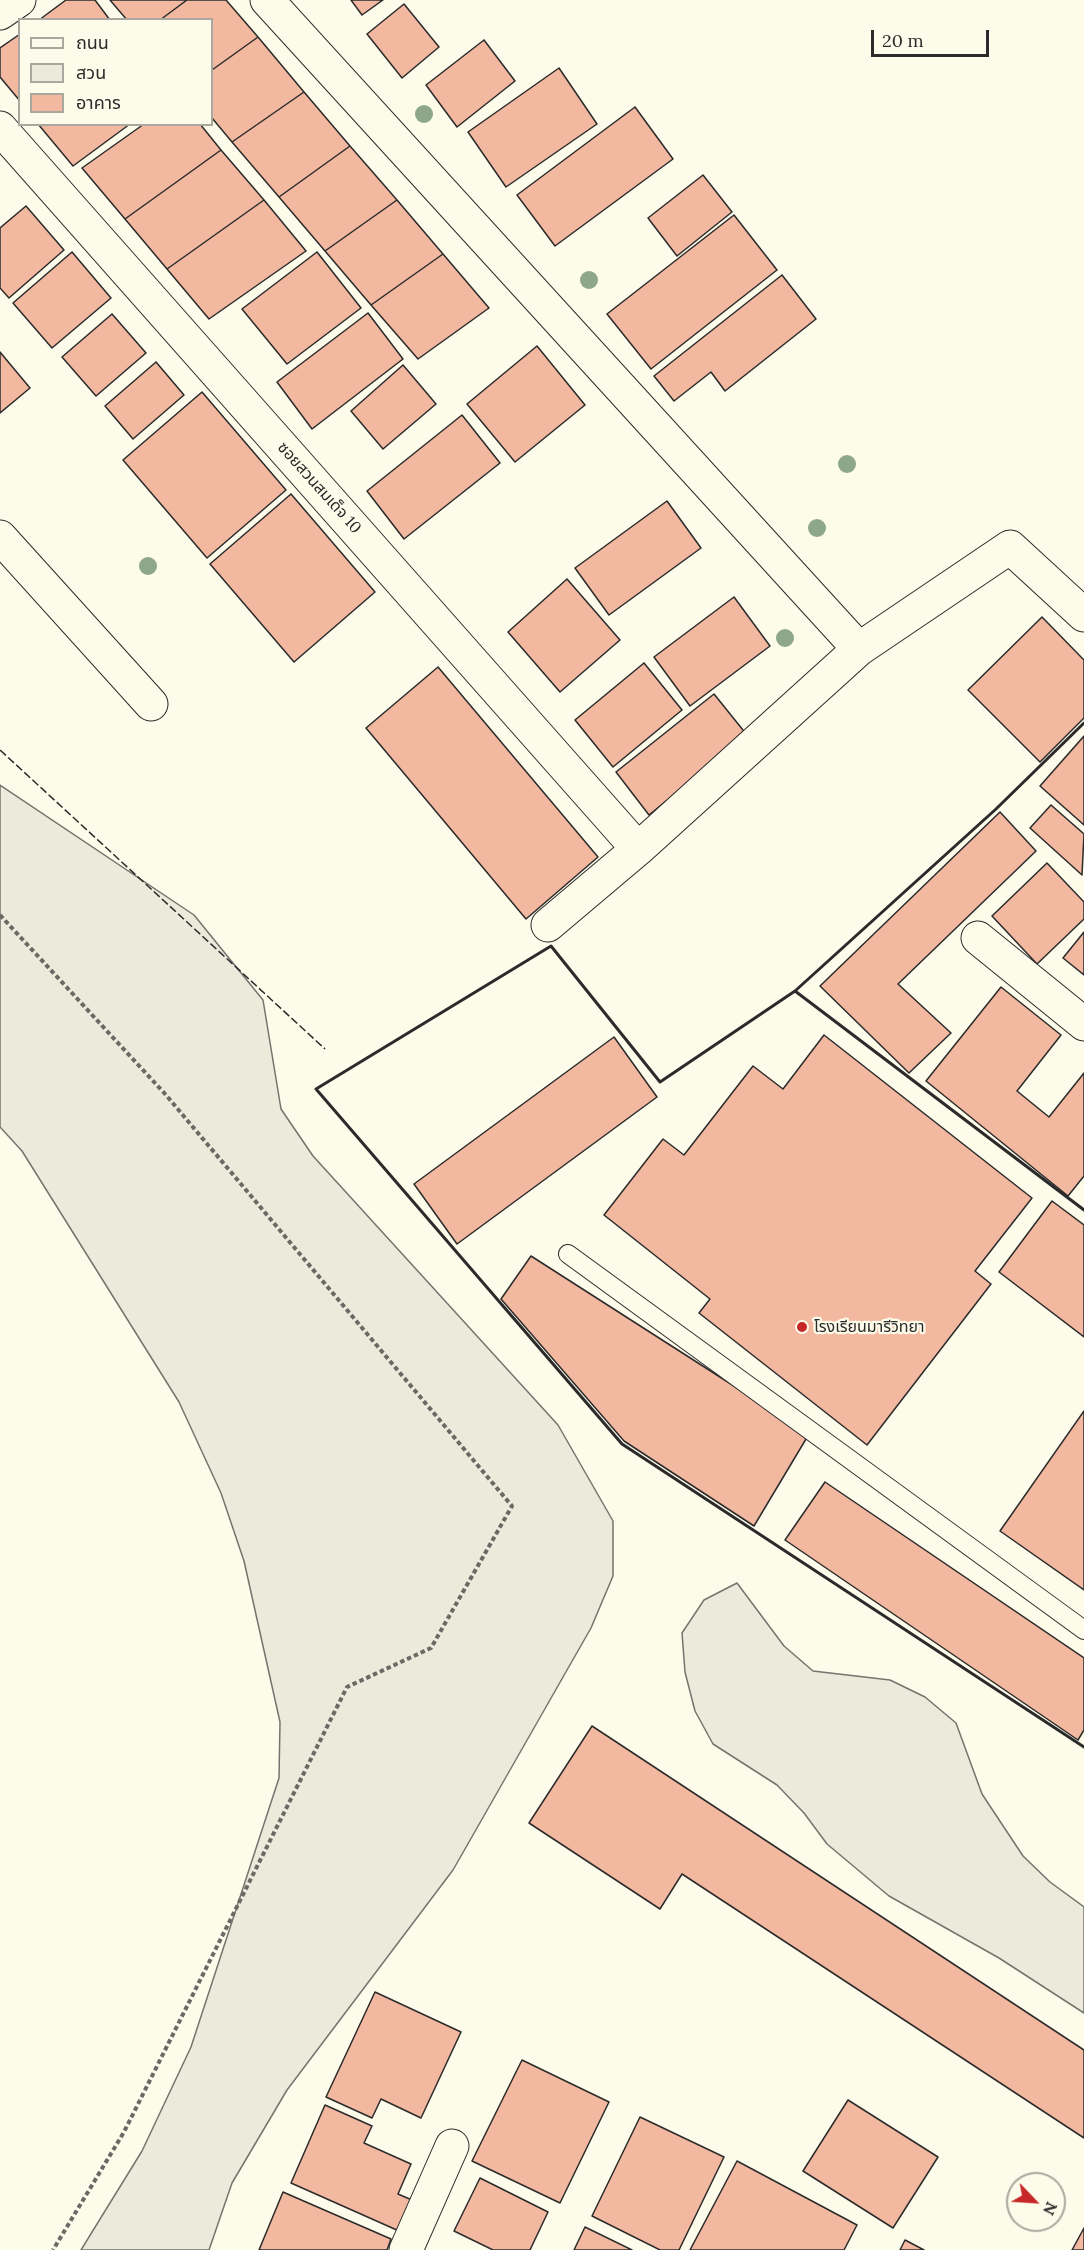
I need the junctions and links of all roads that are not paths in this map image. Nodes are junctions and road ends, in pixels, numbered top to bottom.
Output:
1 (19, 0) edge
2 (267, 0) edge
3 (0, 13) edge
4 (0, 128) edge
5 (0, 537) edge
6 (1084, 615) edge
7 (859, 649) junction
8 (151, 704) dead end
9 (638, 849) junction
10 (548, 925) dead end
11 (978, 938) dead end
12 (1084, 1024) edge
13 (568, 1254) dead end
14 (1084, 1630) edge
15 (452, 2146) dead end
16 (406, 2250) edge

1 - 3 street
2 - 7 street
4 - 9 street, ซอยสวนสมเด็จ 10
5 - 8 street
6 - 7 street
7 - 9 street
9 - 10 street
11 - 12 street
13 - 14 lane
15 - 16 street

